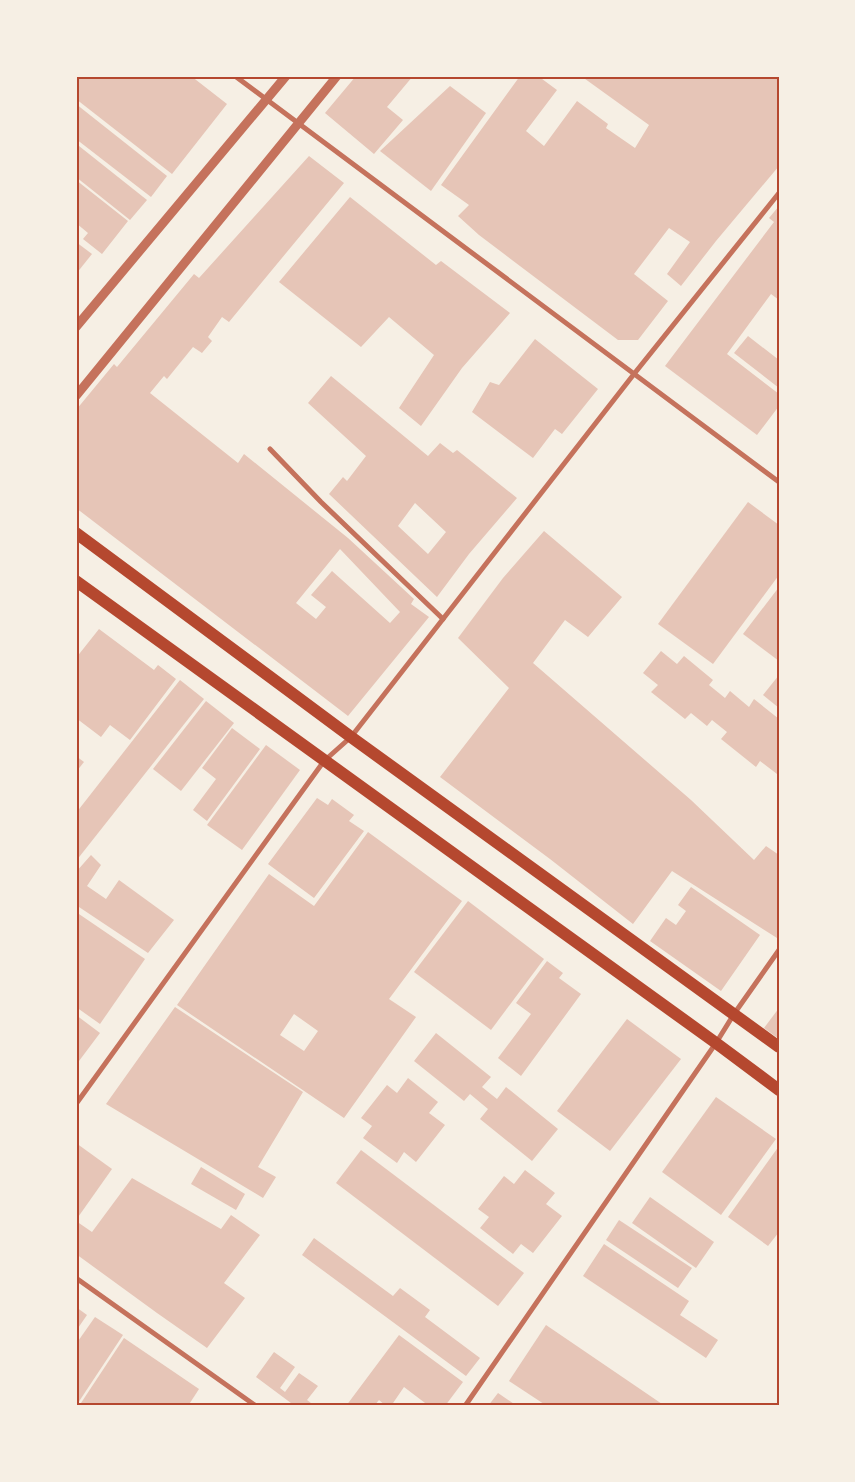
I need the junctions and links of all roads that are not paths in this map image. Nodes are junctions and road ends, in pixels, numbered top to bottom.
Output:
1 (234, 76) edge
2 (286, 76) edge
3 (337, 76) edge
4 (267, 101) junction
5 (299, 124) junction
6 (779, 193) edge
7 (76, 327) edge
8 (634, 374) junction
9 (76, 396) edge
10 (270, 449) dead end
11 (779, 482) edge
12 (76, 533) edge
13 (76, 581) edge
14 (443, 619) junction
15 (351, 737) junction
16 (324, 761) junction
17 (779, 950) edge
18 (734, 1014) junction
19 (716, 1043) junction
20 (779, 1047) edge
21 (779, 1090) edge
22 (76, 1104) edge
23 (76, 1278) edge
24 (256, 1406) edge
25 (465, 1406) edge

1 - 4 street
2 - 4 street
3 - 5 street
4 - 5 street
4 - 7 street
5 - 8 street
5 - 9 street
6 - 8 street
8 - 11 street
8 - 14 street
10 - 14 street
12 - 15 main road
13 - 16 main road
14 - 15 street
15 - 16 street
15 - 18 main road
16 - 19 main road
16 - 22 street
17 - 18 street
18 - 19 street
18 - 20 main road
19 - 21 main road
19 - 25 street
23 - 24 street

